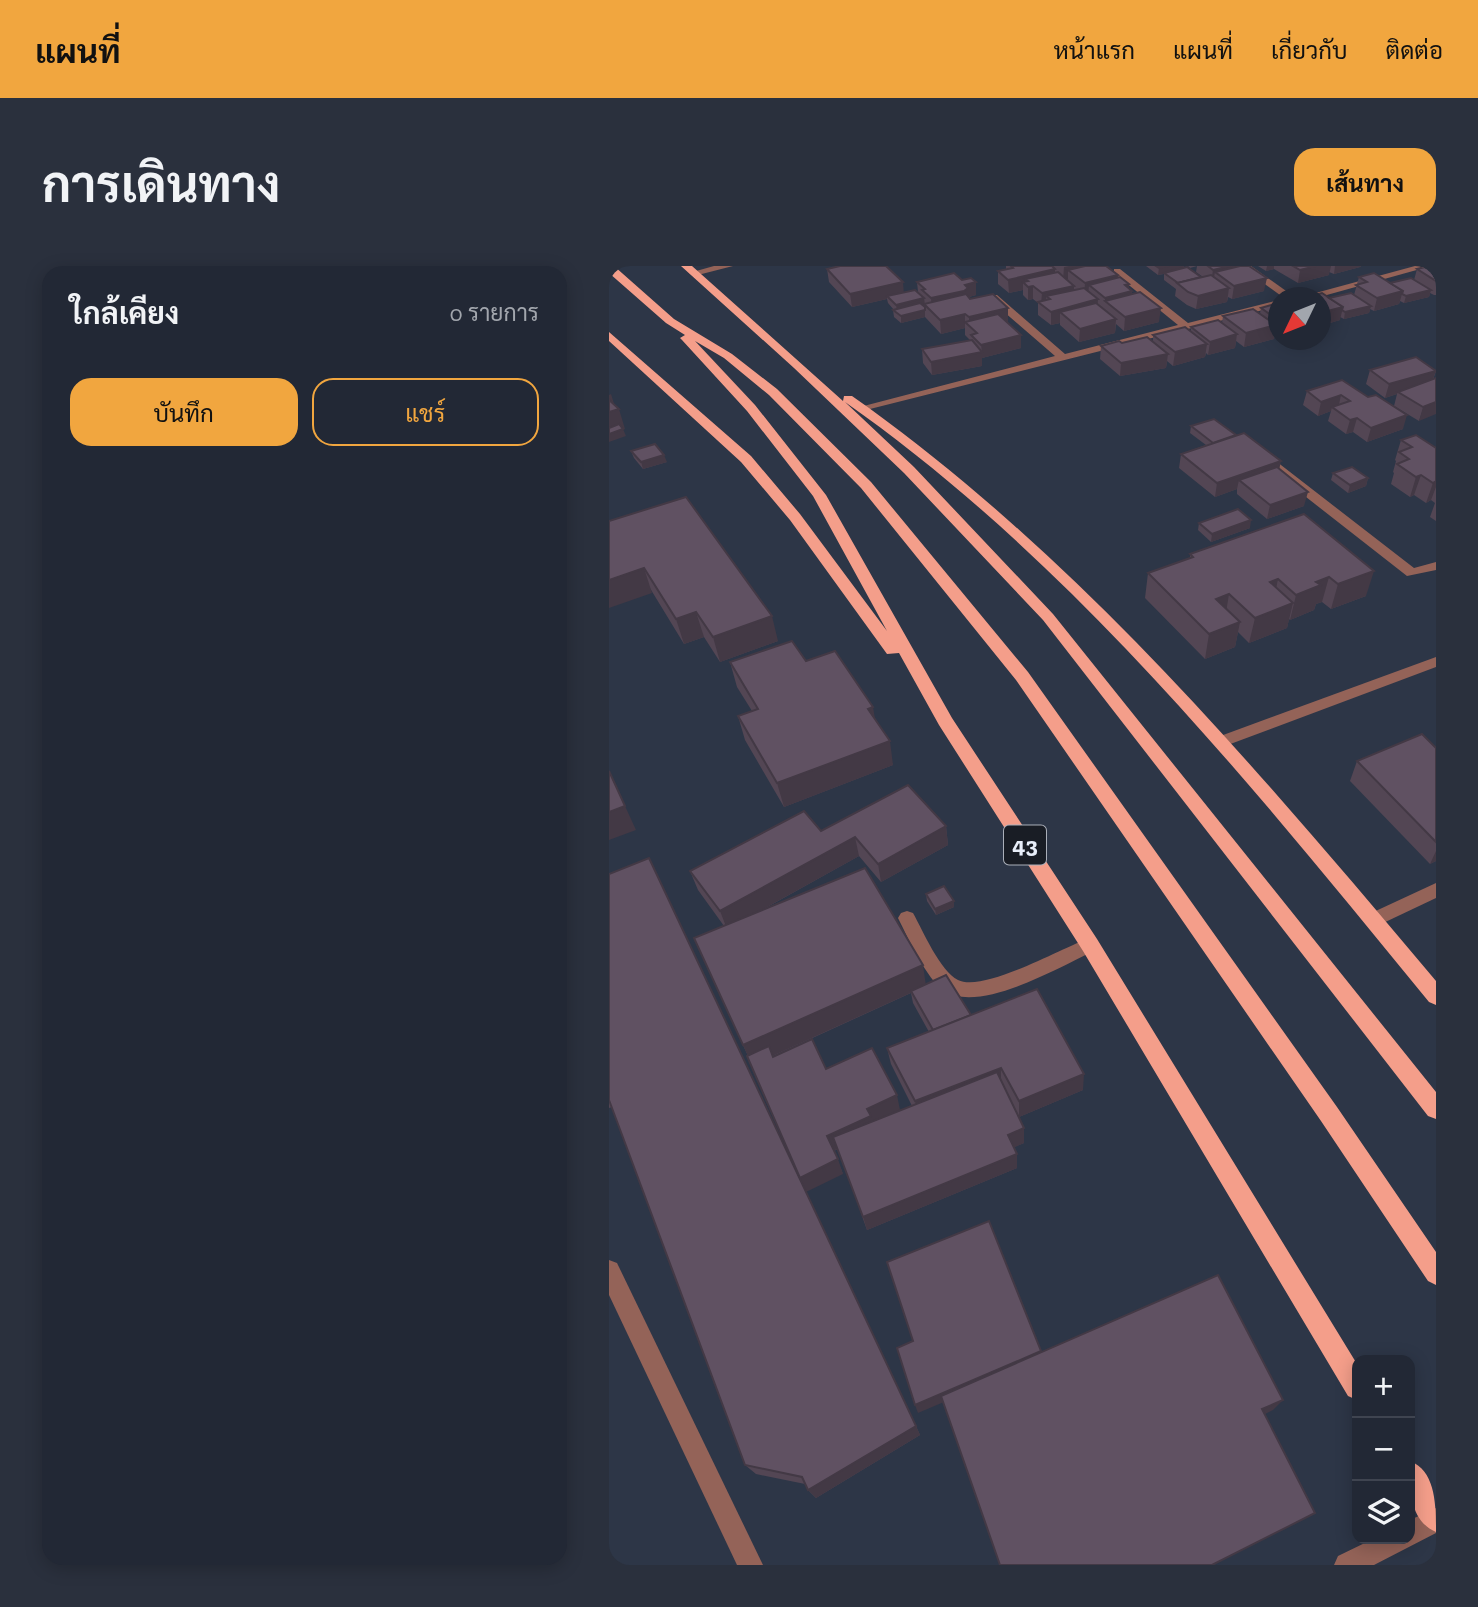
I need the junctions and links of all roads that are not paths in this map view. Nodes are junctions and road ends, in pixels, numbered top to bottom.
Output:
1 (728, 266) edge
2 (1245, 266) edge
3 (1375, 266) edge
4 (1426, 266) edge
5 (609, 267) edge
6 (690, 270) edge
7 (1117, 271) edge
8 (1390, 275) junction
9 (1275, 287) edge
10 (1331, 290) edge
11 (993, 297) edge
12 (1268, 306) edge
13 (670, 321) junction
14 (1185, 326) junction
15 (609, 335) edge
16 (1063, 358) junction
17 (798, 365) junction
18 (862, 408) junction
19 (1265, 458) edge
20 (1436, 566) edge
21 (1436, 662) edge
22 (946, 721) junction
23 (1220, 742) junction
24 (1436, 890) edge
25 (907, 918) dead end
26 (1373, 920) junction
27 (1090, 945) junction
28 (1436, 996) edge
29 (1436, 1109) edge
30 (609, 1271) edge
31 (1436, 1273) edge
32 (1352, 1379) edge
33 (1414, 1481) edge
34 (1436, 1519) edge
35 (1415, 1530) edge
36 (1389, 1544) edge
37 (750, 1565) edge
38 (1347, 1565) edge

1 - 6 street
2 - 9 street
3 - 8 street
4 - 8 street
5 - 13 highway, 43
6 - 17 highway
7 - 14 street
8 - 10 street
11 - 16 street
12 - 14 street
13 - 22 highway, 43
13 - 31 highway, 43
14 - 16 street
15 - 22 highway
16 - 18 street
17 - 18 highway
17 - 29 highway
18 - 23 highway
19 - 20 street
21 - 23 street
22 - 27 highway, 43
23 - 26 highway
24 - 26 street
25 - 27 street
26 - 28 highway
27 - 32 highway, 43
30 - 37 street
33 - 34 highway
34 - 35 street
36 - 38 street

